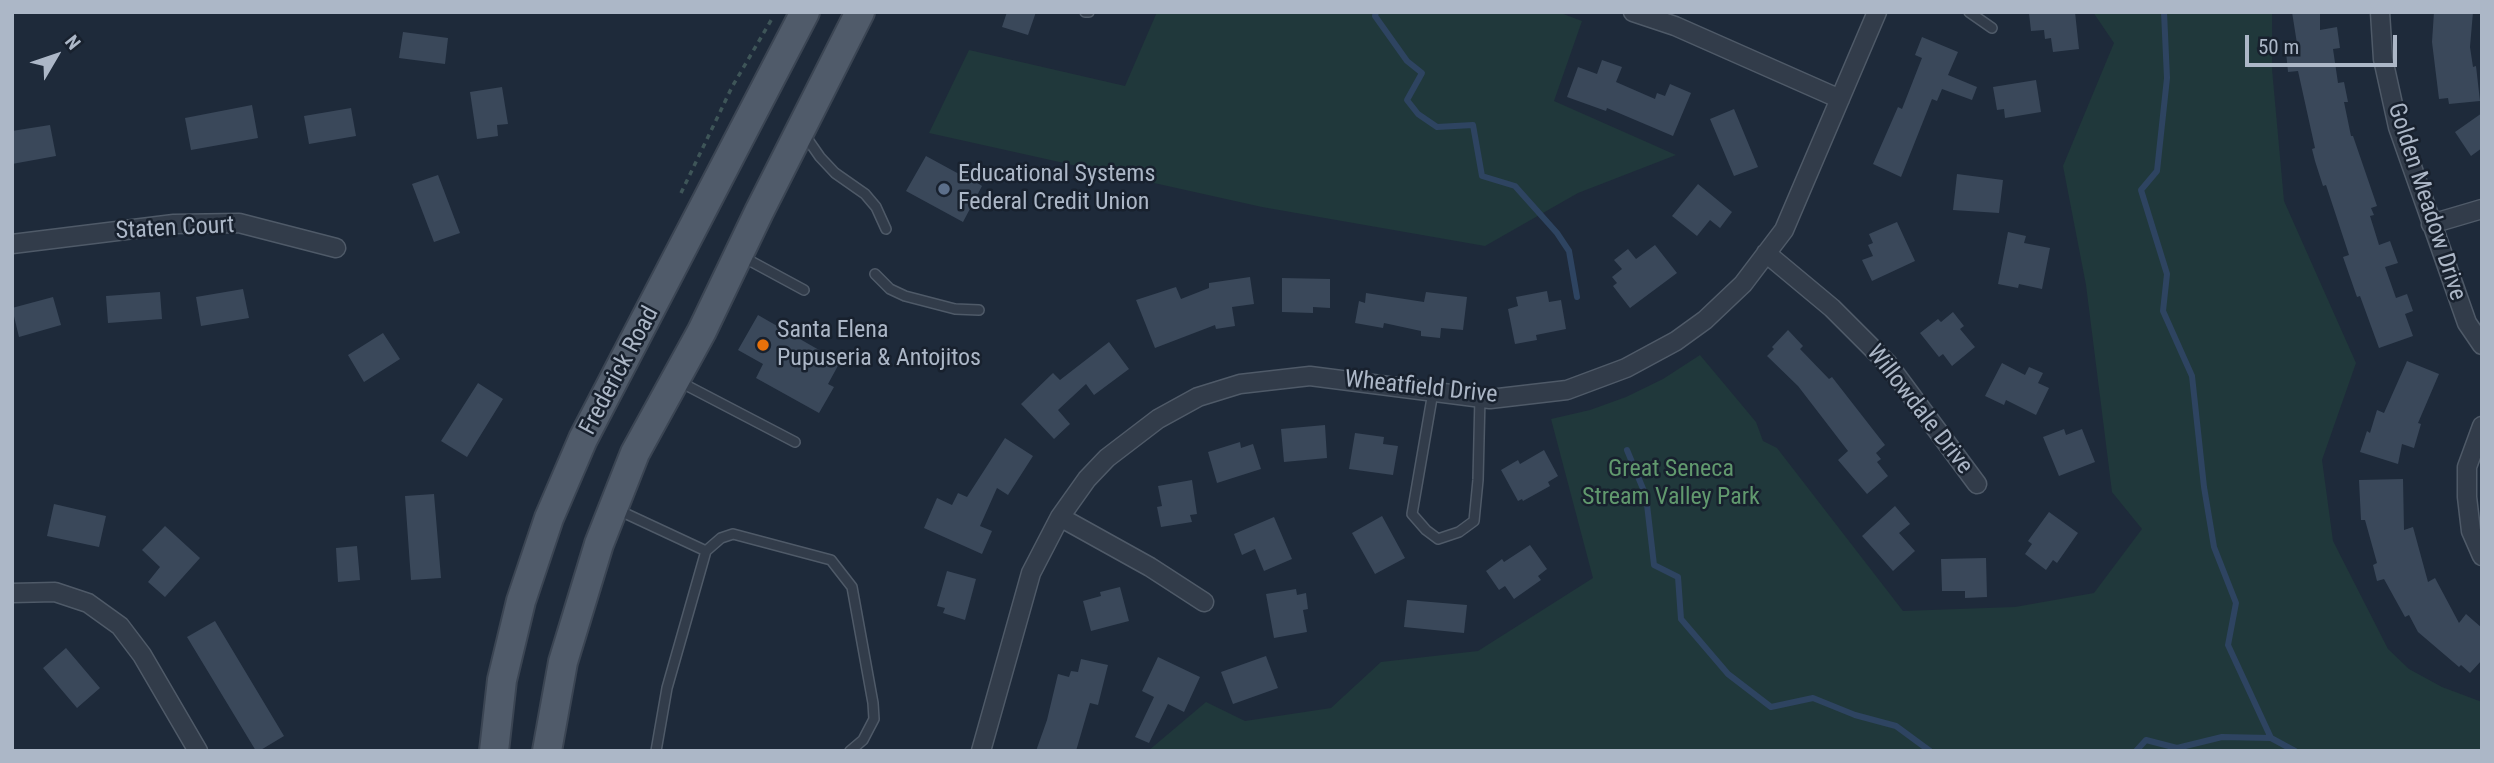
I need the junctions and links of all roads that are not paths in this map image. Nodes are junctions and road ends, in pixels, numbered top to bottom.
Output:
1 (805, 12) edge
2 (860, 12) edge
3 (1633, 12) edge
4 (1877, 12) edge
5 (1969, 12) edge
6 (2380, 12) edge
7 (1677, 19) edge
8 (1993, 29) dead end
9 (1840, 99) junction
10 (801, 130) junction
11 (2482, 209) edge
12 (2431, 224) junction
13 (886, 229) dead end
14 (12, 244) edge
15 (335, 248) dead end
16 (1766, 253) junction
17 (739, 254) junction
18 (875, 274) dead end
19 (804, 290) dead end
20 (979, 310) dead end
21 (2482, 345) edge
22 (675, 379) junction
23 (1433, 391) junction
24 (1480, 397) junction
25 (2482, 426) edge
26 (795, 442) dead end
27 (1977, 484) dead end
28 (613, 508) junction
29 (1060, 517) junction
30 (706, 551) junction
31 (2482, 556) edge
32 (12, 593) edge
33 (1205, 602) dead end
34 (198, 751) edge
35 (494, 751) edge
36 (547, 751) edge
37 (656, 751) edge
38 (850, 751) edge
39 (981, 751) edge

1 - 35 main road, Frederick Road
2 - 10 main road
3 - 7 street
4 - 9 street, Wheatfield Drive
5 - 8 lane
6 - 12 street, Golden Meadow Drive
7 - 9 street
9 - 16 street, Wheatfield Drive
10 - 13 lane
10 - 17 main road
11 - 12 street
12 - 21 street, Golden Meadow Drive
14 - 15 street, Staten Court
16 - 24 street, Wheatfield Drive
16 - 27 street, Willowdale Drive
17 - 19 lane
17 - 22 main road
18 - 20 lane
22 - 26 lane
22 - 28 main road
23 - 24 street, Wheatfield Drive
23 - 24 lane
23 - 29 street, Wheatfield Drive
25 - 31 street
28 - 30 lane
28 - 36 main road
29 - 33 street
29 - 39 street, Wheatfield Drive
30 - 37 lane
30 - 38 lane
32 - 34 street

